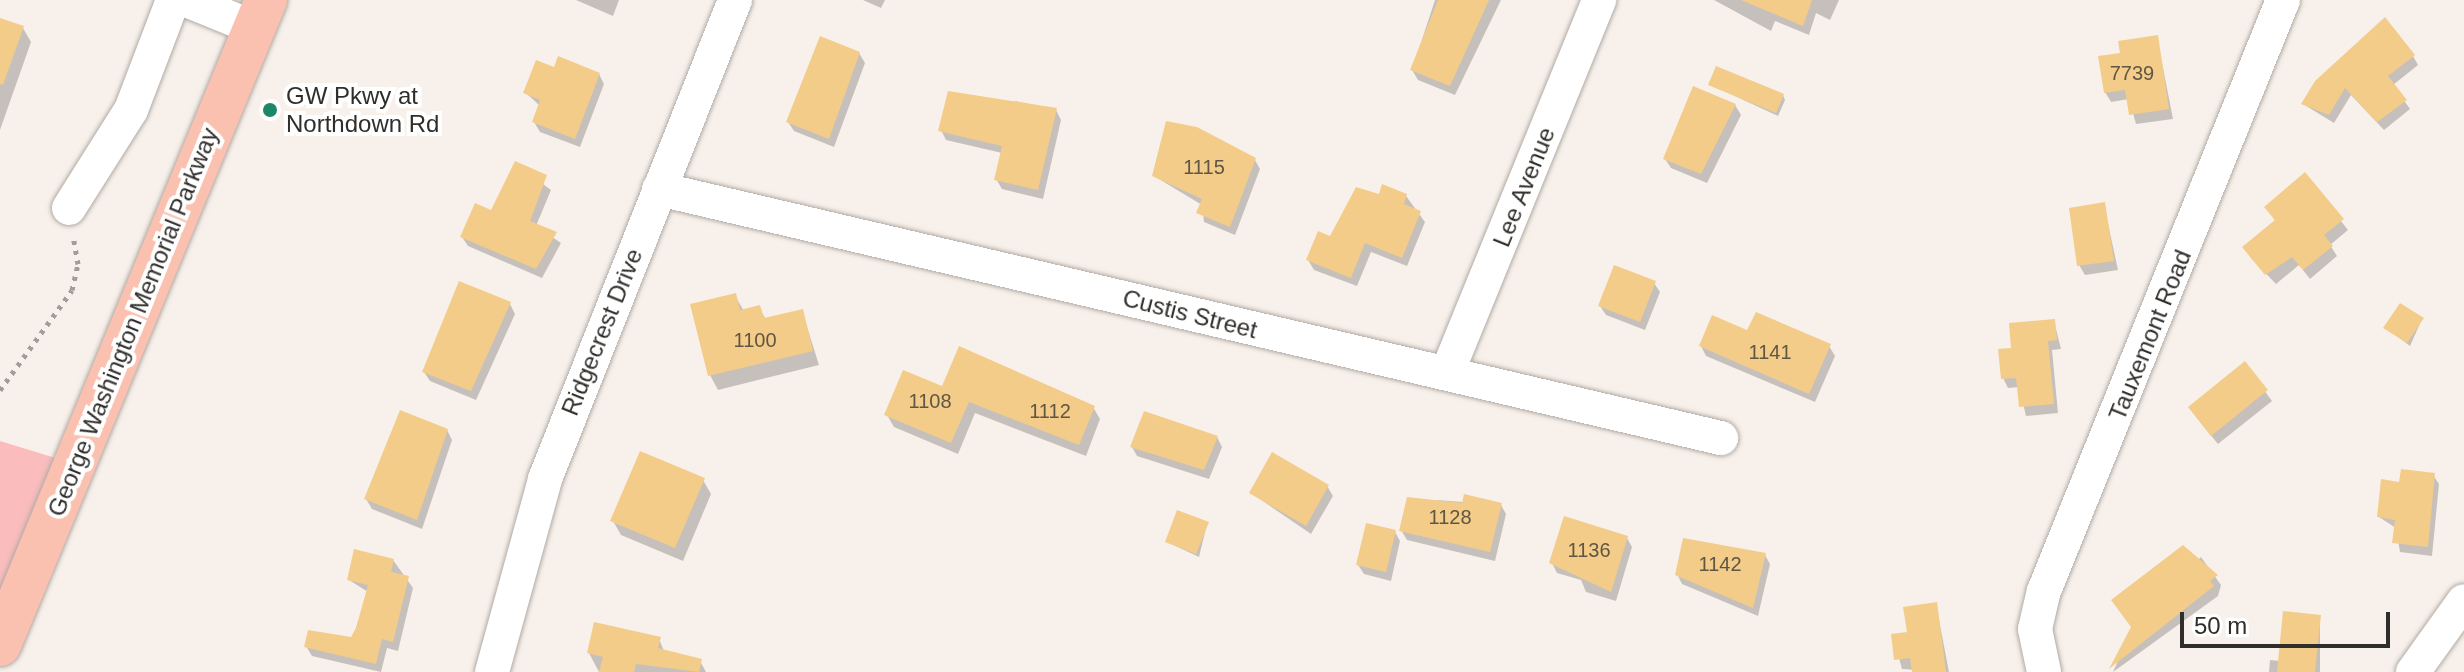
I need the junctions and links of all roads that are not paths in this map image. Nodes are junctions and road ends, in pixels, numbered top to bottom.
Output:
1 (173, 0) edge
2 (186, 0) edge
3 (735, 0) edge
4 (1599, 0) edge
5 (2283, 0) edge
6 (260, 14) edge
7 (659, 189) junction
8 (69, 208) road end
9 (1447, 373) junction
10 (1721, 438) dead end
11 (2464, 601) edge
12 (0, 645) edge
13 (492, 672) edge
14 (2044, 672) edge
15 (2413, 672) edge

1 - 8 street
2 - 6 street
3 - 7 street, Ridgecrest Drive
4 - 9 street, Lee Avenue
5 - 14 street, Tauxemont Road
6 - 12 main road, George Washington Memorial Parkway
7 - 9 street, Custis Street
7 - 13 street, Ridgecrest Drive
9 - 10 street, Custis Street
11 - 15 street

